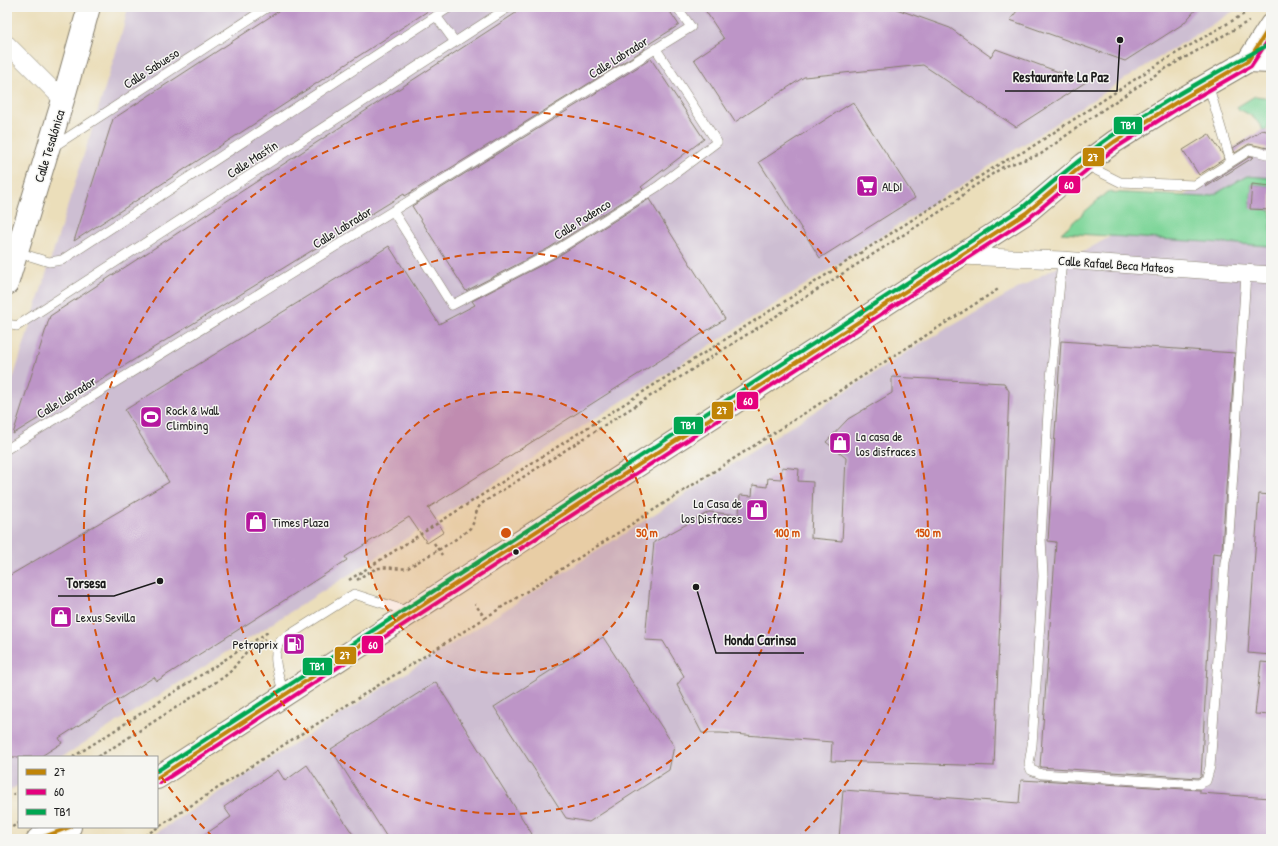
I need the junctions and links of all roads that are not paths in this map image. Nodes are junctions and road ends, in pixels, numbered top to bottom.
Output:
1 (90, 7) edge
2 (268, 7) edge
3 (450, 7) edge
4 (509, 7) edge
5 (677, 7) edge
6 (436, 16) junction
7 (1261, 22) edge
8 (455, 42) junction
9 (7, 44) edge
10 (656, 49) junction
11 (1271, 50) edge
12 (1248, 61) junction
13 (1271, 62) edge
14 (1208, 83) junction
15 (63, 100) junction
16 (48, 150) junction
17 (1271, 155) edge
18 (1232, 162) junction
19 (1084, 164) junction
20 (393, 211) junction
21 (17, 252) junction
22 (961, 256) junction
23 (1062, 260) junction
24 (1246, 274) junction
25 (1271, 275) edge
26 (7, 284) edge
27 (7, 324) edge
28 (7, 449) edge
29 (412, 612) junction
30 (284, 695) junction
31 (158, 777) edge
32 (67, 828) edge
33 (86, 828) edge
34 (38, 839) edge
35 (77, 839) edge

1 - 15 main road, Calle Tesalónica
2 - 16 lane, Calle Sabueso
3 - 6 lane, Calle Mastín
4 - 8 lane, Calle Mastín
5 - 10 lane, Calle Labrador
6 - 8 lane
6 - 21 lane, Calle Mastín
7 - 12 main road
8 - 27 lane, Calle Mastín
9 - 15 street
10 - 20 lane, Calle Labrador
10 - 20 lane, Calle Podenco
11 - 12 lane
12 - 13 main road
12 - 14 main road
14 - 18 lane
14 - 19 main road
15 - 16 main road, Calle Tesalónica
16 - 21 main road, Calle Tesalónica
17 - 18 lane
18 - 19 lane
19 - 22 main road
20 - 28 lane, Calle Labrador
21 - 26 main road, Calle Tesalónica
22 - 23 street, Calle Rafael Beca Mateos
22 - 29 main road
23 - 24 street, Calle Rafael Beca Mateos
23 - 24 lane
24 - 25 street, Calle Rafael Beca Mateos
29 - 30 main road
29 - 30 lane
30 - 31 main road
32 - 34 main road
33 - 35 main road

